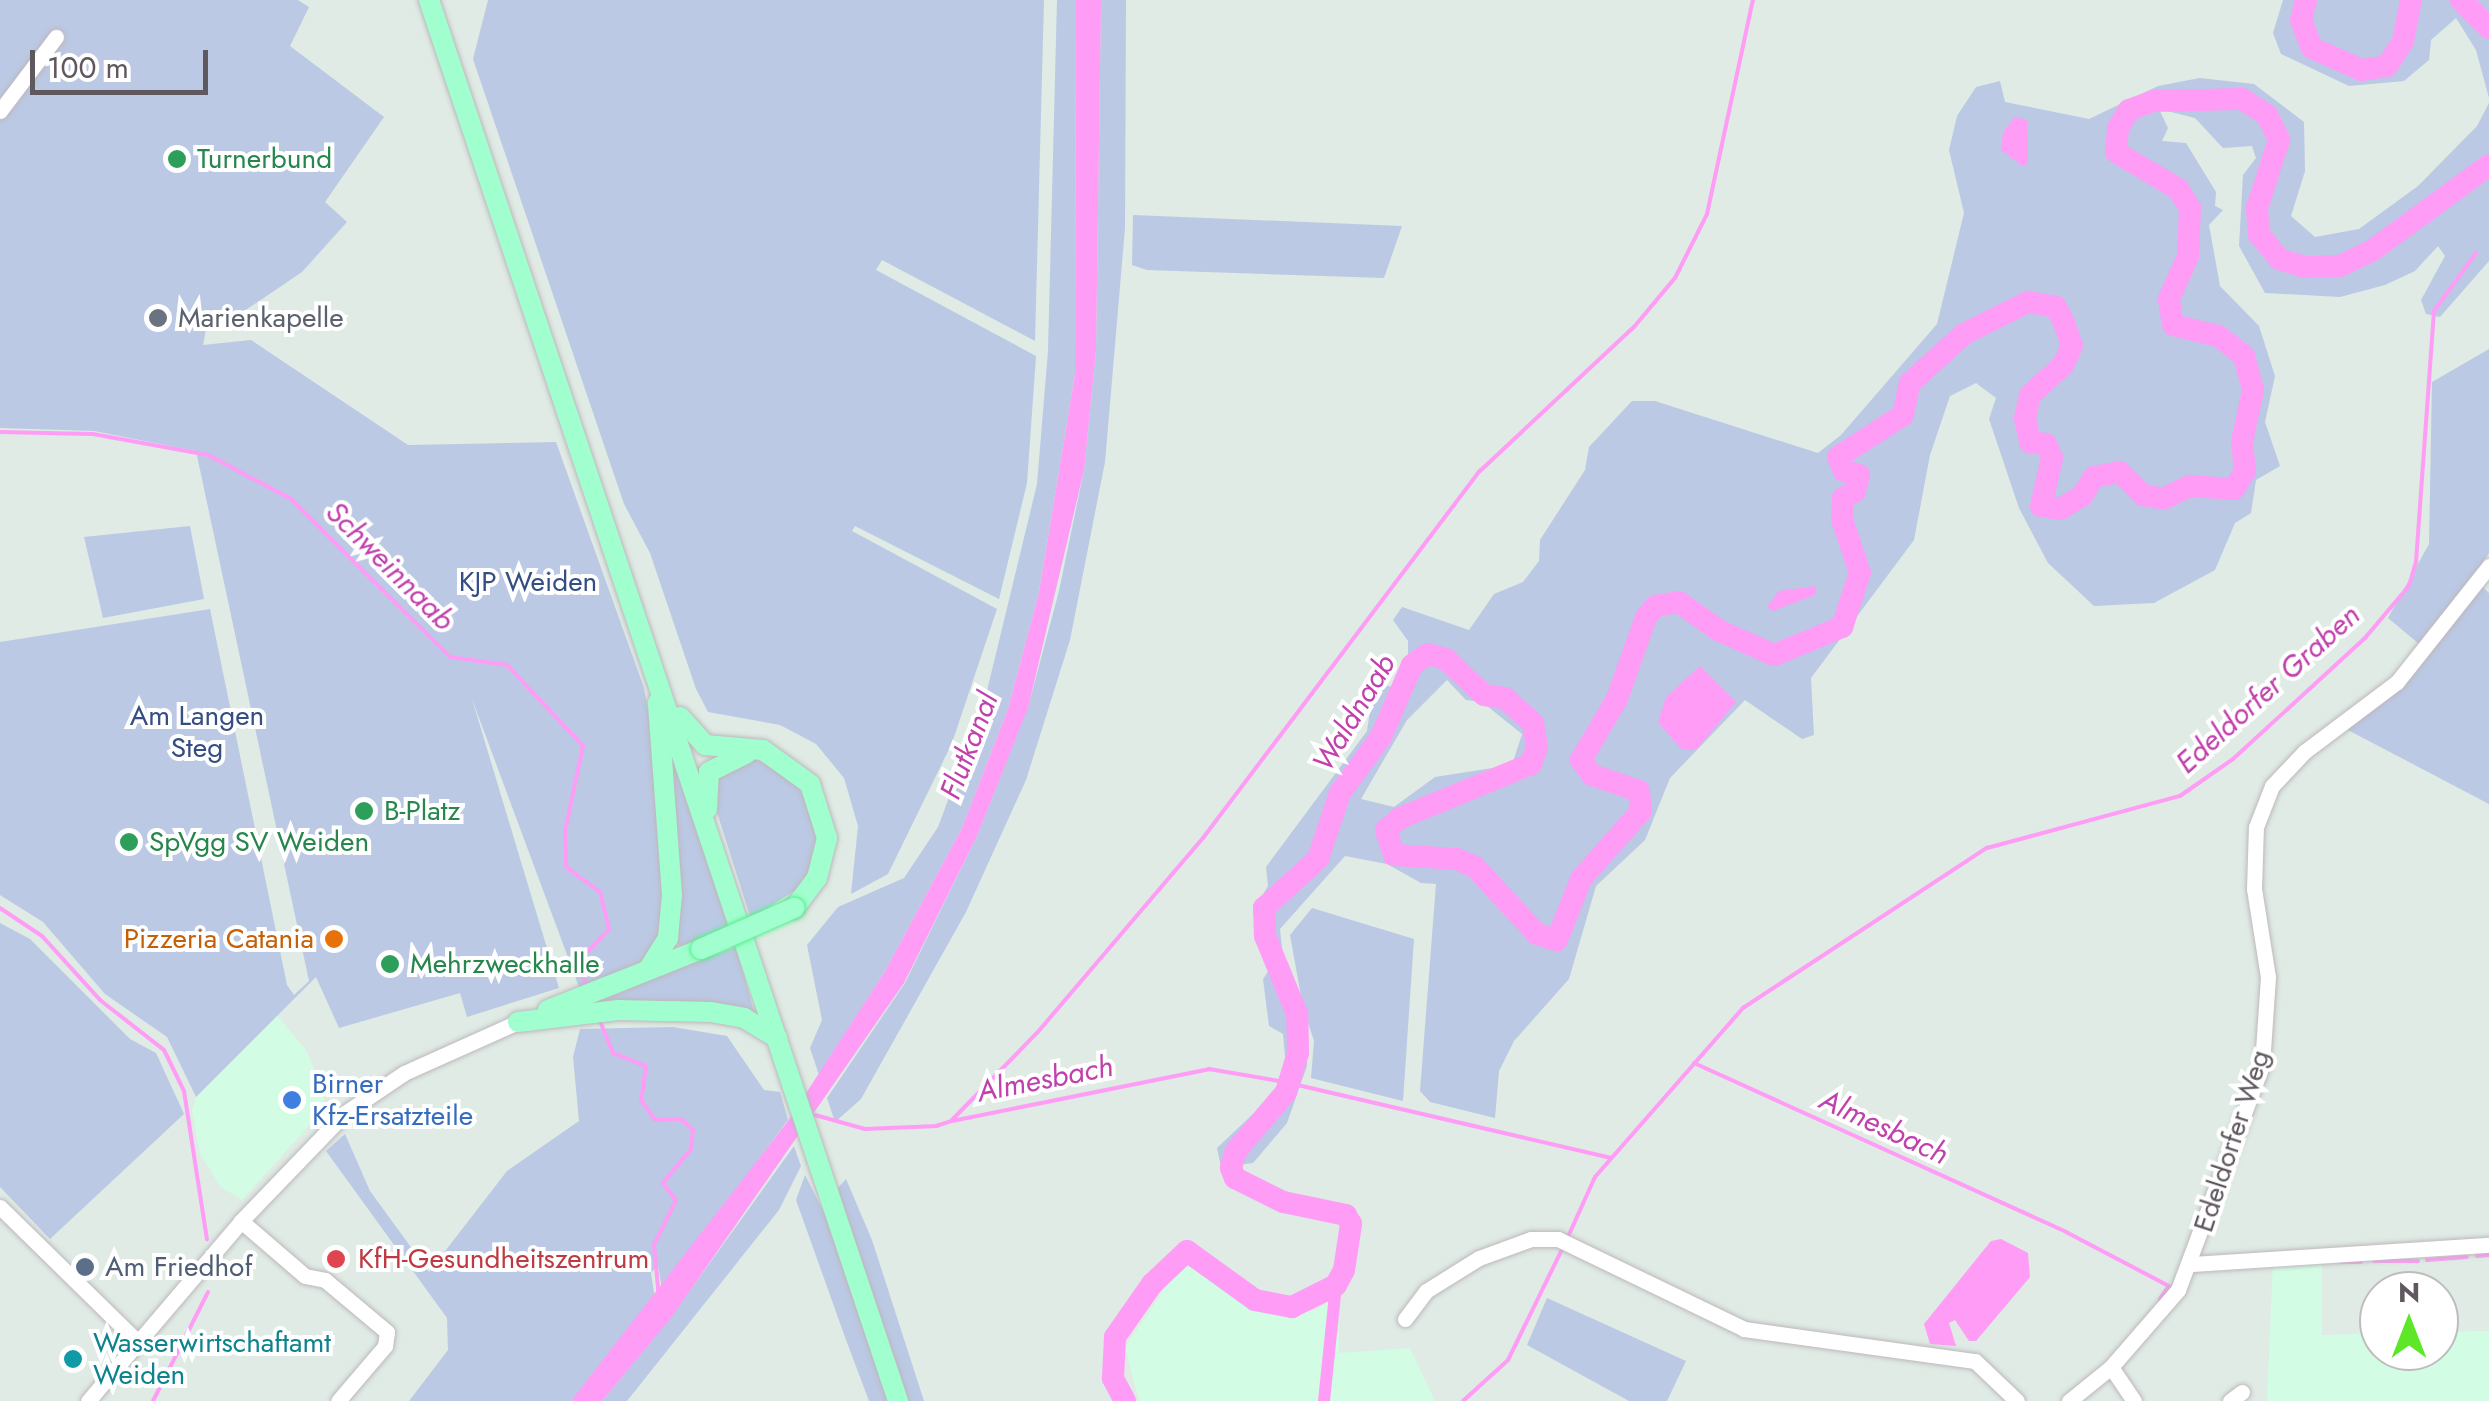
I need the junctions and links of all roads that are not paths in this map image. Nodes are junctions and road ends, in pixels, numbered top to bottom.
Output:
1 (429, 0) edge
2 (56, 37) dead end
3 (0, 111) edge
4 (2489, 566) edge
5 (658, 676) junction
6 (763, 750) junction
7 (711, 841) junction
8 (648, 970) junction
9 (560, 1011) junction
10 (518, 1022) joint
11 (777, 1038) junction
12 (0, 1208) edge
13 (241, 1221) junction
14 (2489, 1245) edge
15 (2192, 1264) junction
16 (1405, 1319) dead end
17 (137, 1341) junction
18 (2111, 1368) junction
19 (88, 1401) edge
20 (338, 1401) edge
21 (898, 1401) edge
22 (2018, 1401) edge
23 (2068, 1401) edge
24 (2134, 1401) edge

1 - 5 main road
2 - 3 street
4 - 15 street, Edeldorfer Weg
5 - 6 main road
5 - 7 main road
5 - 8 main road
6 - 7 main road
6 - 8 main road, bridge
7 - 11 main road
8 - 9 main road
9 - 10 main road
9 - 11 main road
10 - 13 street
11 - 21 main road
12 - 17 street
13 - 17 street
13 - 20 street
14 - 15 street
15 - 18 street, Edeldorfer Weg
16 - 22 street
17 - 19 street
18 - 23 street, Edeldorfer Weg
18 - 24 street

